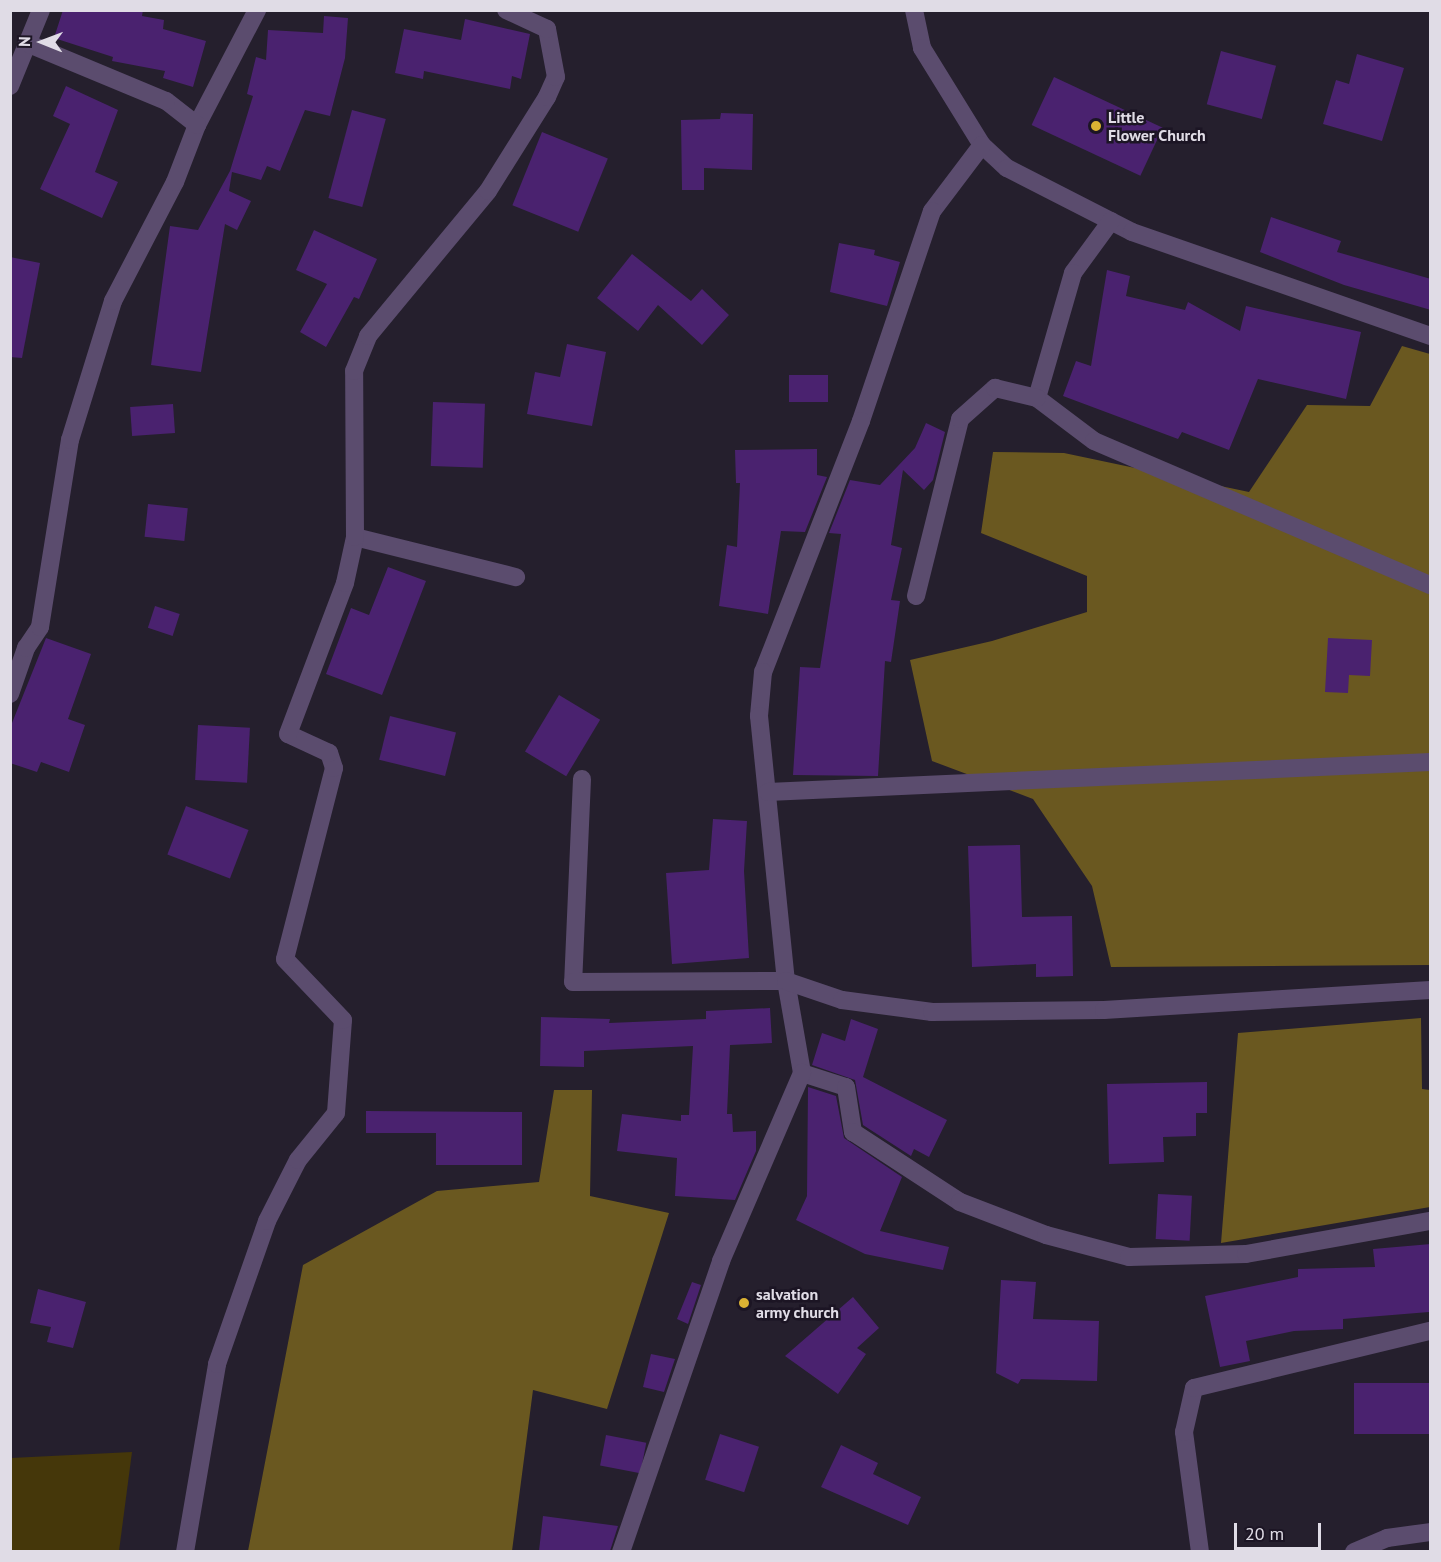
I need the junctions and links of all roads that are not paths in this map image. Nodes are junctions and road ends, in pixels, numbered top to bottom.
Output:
1 (41, 10) edge
2 (257, 10) edge
3 (506, 10) edge
4 (914, 10) edge
5 (29, 44) junction
6 (10, 86) edge
7 (197, 124) junction
8 (982, 145) junction
9 (1111, 221) junction
10 (1431, 336) edge
11 (1037, 398) junction
12 (355, 537) junction
13 (516, 577) dead end
14 (1431, 585) edge
15 (916, 596) dead end
16 (10, 694) edge
17 (1431, 762) edge
18 (582, 779) dead end
19 (768, 792) junction
20 (786, 981) junction
21 (1431, 990) edge
22 (802, 1073) junction
23 (1431, 1221) edge
24 (1431, 1331) edge
25 (1431, 1532) edge
26 (185, 1551) edge
27 (621, 1551) edge
28 (1200, 1551) edge
29 (1354, 1551) edge

1 - 5 street
2 - 7 street
3 - 12 street
4 - 8 street
5 - 6 street
5 - 7 street
7 - 16 street
8 - 9 street
8 - 19 street
9 - 10 street
9 - 11 street
11 - 14 street
11 - 15 street
12 - 13 street
12 - 26 street
17 - 19 street
18 - 20 street
19 - 20 street
20 - 21 street
20 - 22 street
22 - 23 street
22 - 27 street
24 - 28 street
25 - 29 street

